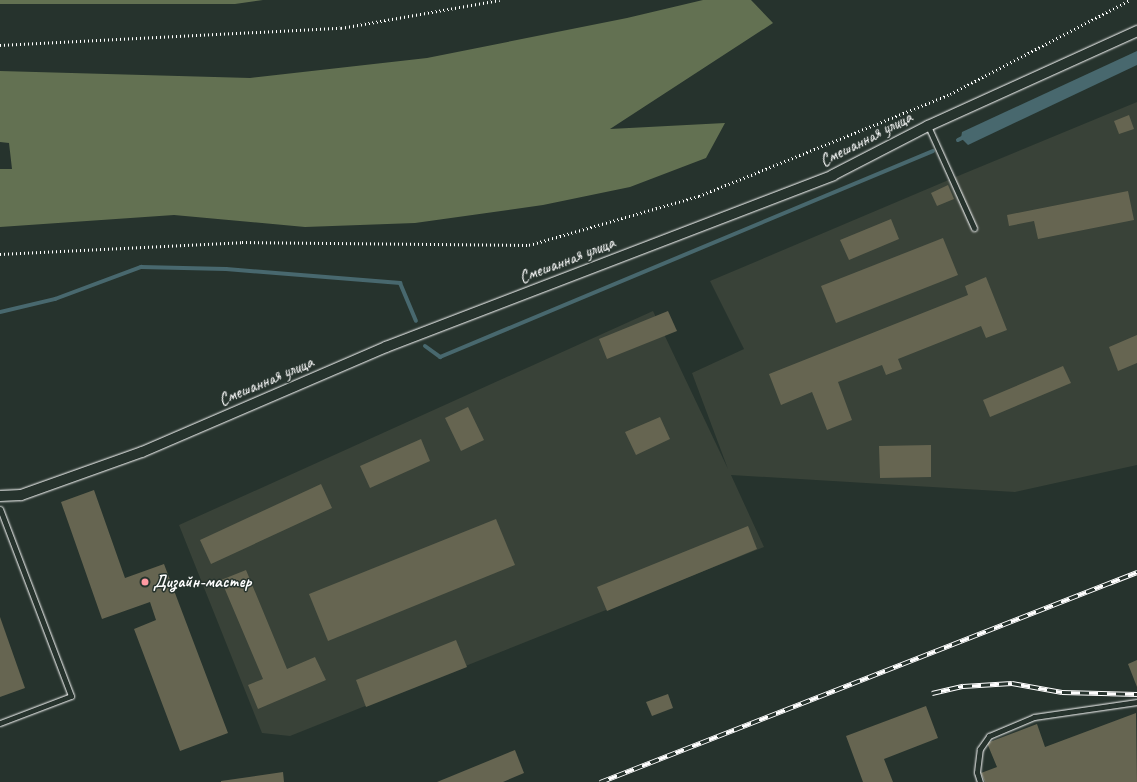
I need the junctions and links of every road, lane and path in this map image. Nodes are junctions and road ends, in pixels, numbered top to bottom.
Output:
1 (500, 0) edge
2 (1130, 0) edge
3 (1137, 31) edge
4 (0, 45) edge
5 (928, 126) junction
6 (974, 228) dead end
7 (0, 254) edge
8 (0, 496) edge
9 (0, 509) edge
10 (1137, 702) edge
11 (0, 723) edge
12 (980, 782) edge

1 - 4 path
2 - 7 path
3 - 5 street, Смешанная улица
5 - 6 lane
5 - 8 street, Смешанная улица
9 - 11 lane
10 - 12 lane

